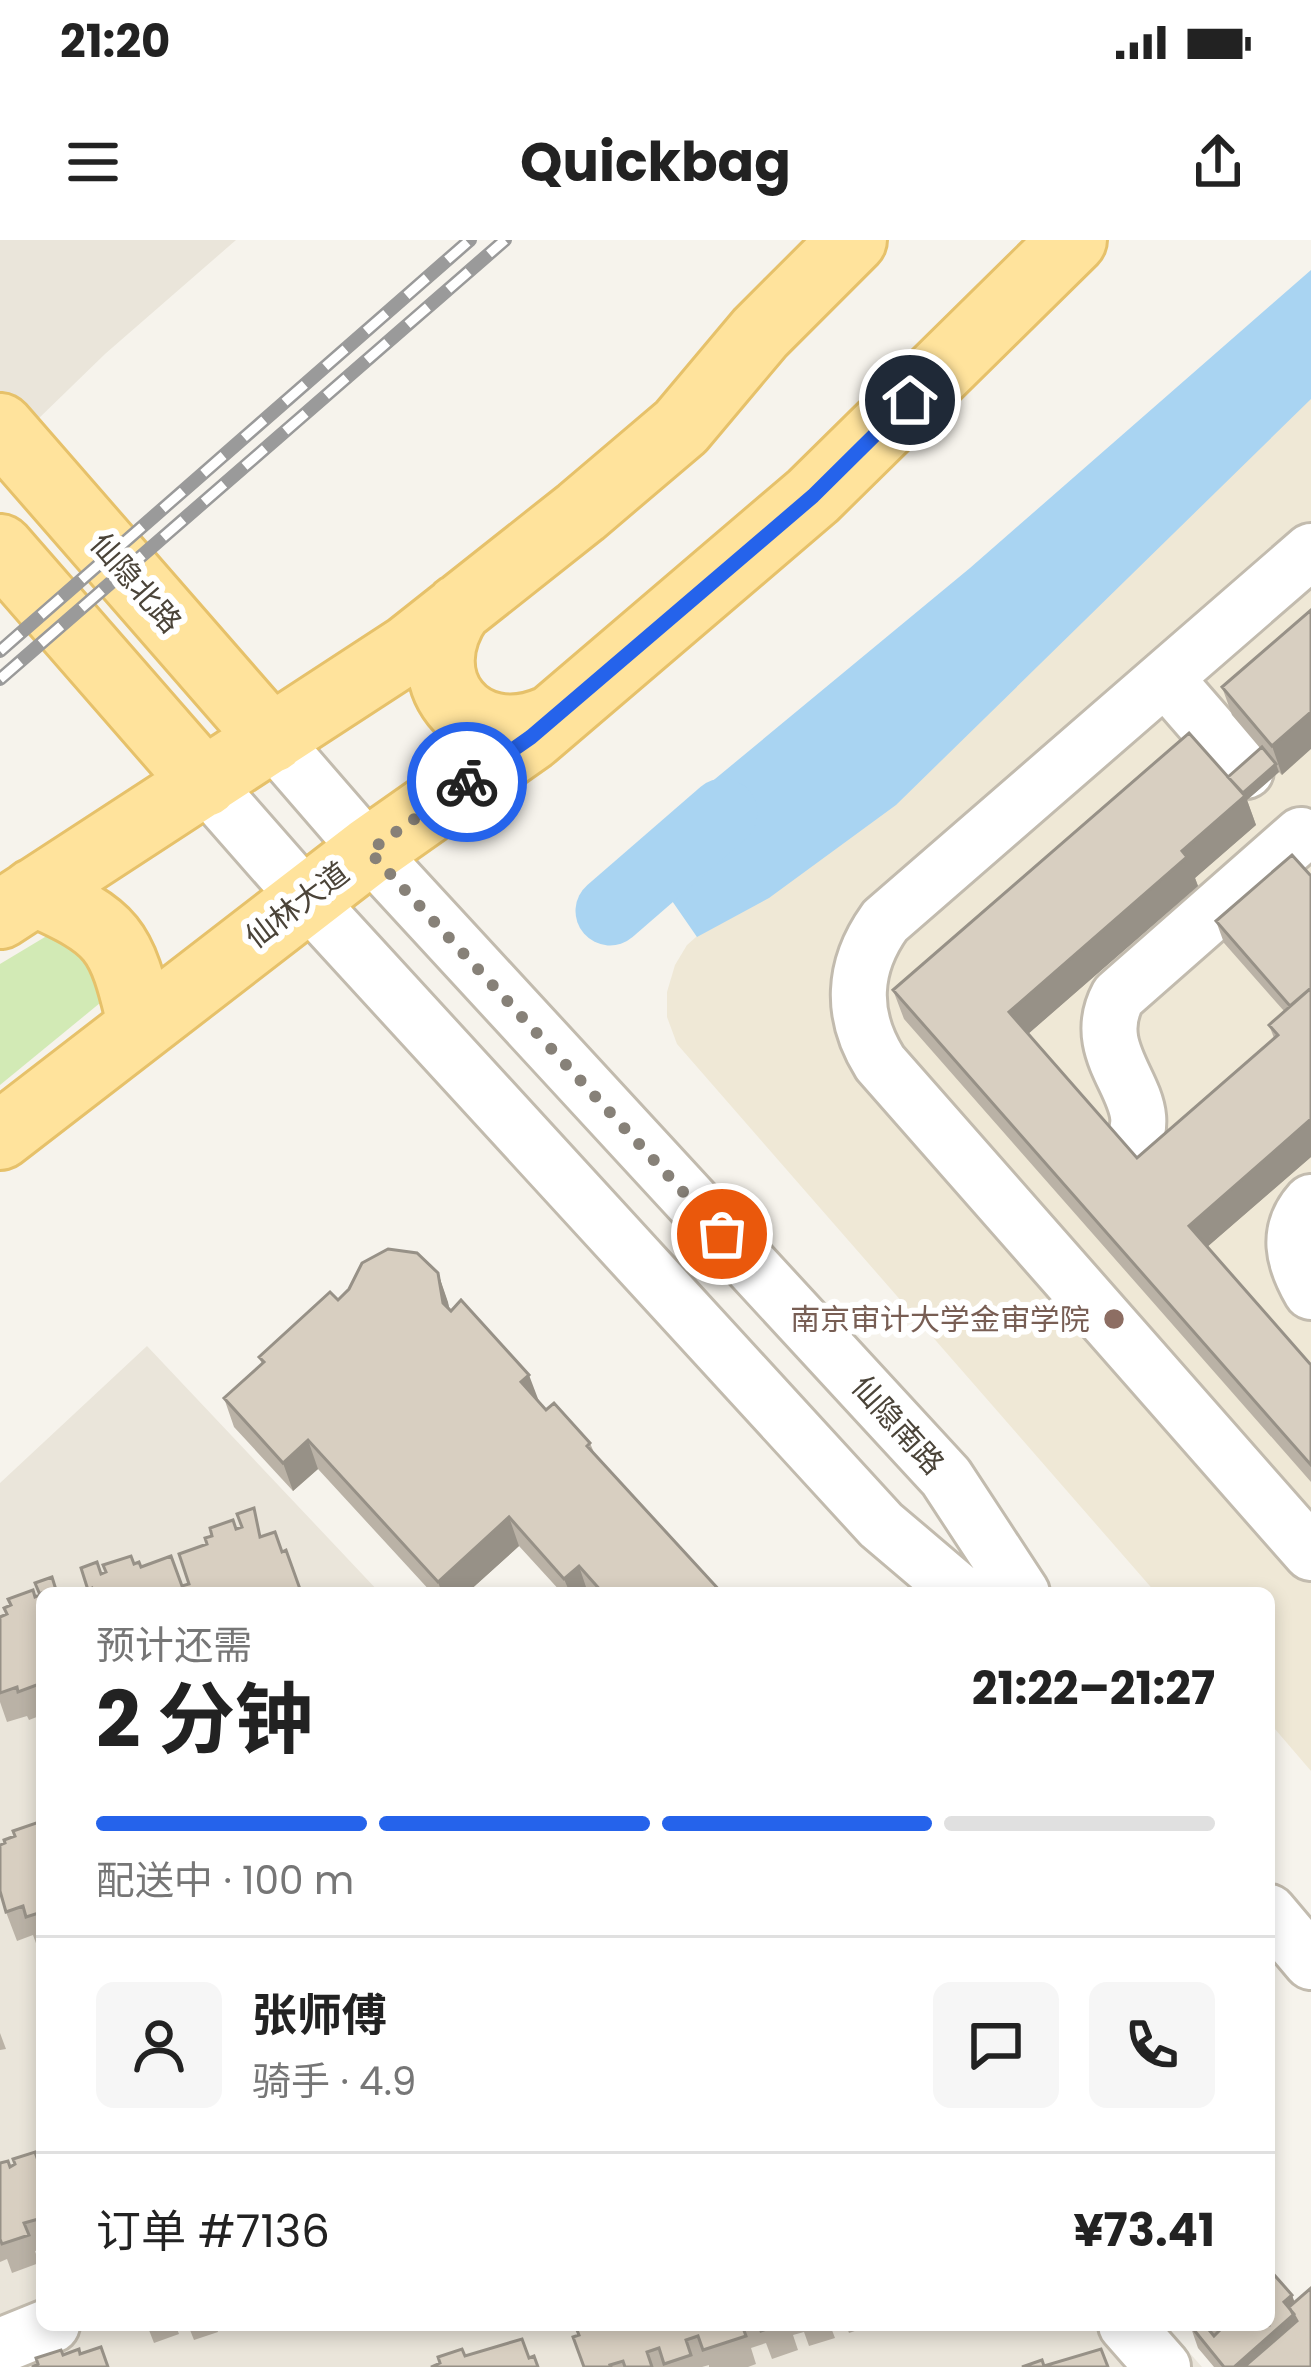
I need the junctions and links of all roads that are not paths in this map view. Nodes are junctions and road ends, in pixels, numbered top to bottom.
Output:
1 (853, 240) edge
2 (1073, 240) edge
3 (0, 427) edge
4 (0, 548) edge
5 (1311, 551) edge
6 (459, 608) junction
7 (1165, 678) junction
8 (549, 720) junction
9 (272, 739) junction
10 (205, 783) junction
11 (1306, 840) edge
12 (369, 851) junction
13 (307, 899) junction
14 (17, 903) edge
15 (141, 1023) junction
16 (0, 1136) edge
17 (1121, 1157) edge
18 (1311, 1202) edge
19 (1311, 1292) edge
20 (1311, 1553) edge
21 (954, 1587) edge
22 (1018, 1587) edge
23 (1275, 1919) edge
24 (1311, 1962) edge
25 (37, 2331) edge
26 (1131, 2331) edge
27 (0, 2346) edge
28 (1163, 2367) edge

1 - 6 main road
2 - 8 main road, 仙林大道
3 - 9 main road, 仙隐北路
4 - 10 main road
5 - 7 street
6 - 8 main road
6 - 9 main road
7 - 11 street
7 - 20 street
8 - 12 main road, 仙林大道
9 - 10 main road
9 - 12 street, 仙隐南路
10 - 13 street
10 - 14 main road
11 - 17 street
12 - 13 main road, 仙林大道
12 - 22 street, 仙隐南路
13 - 15 main road, 仙林大道
13 - 21 street
14 - 15 main road
15 - 16 main road, 仙林大道
18 - 19 street
23 - 24 street
25 - 27 street
26 - 28 street

